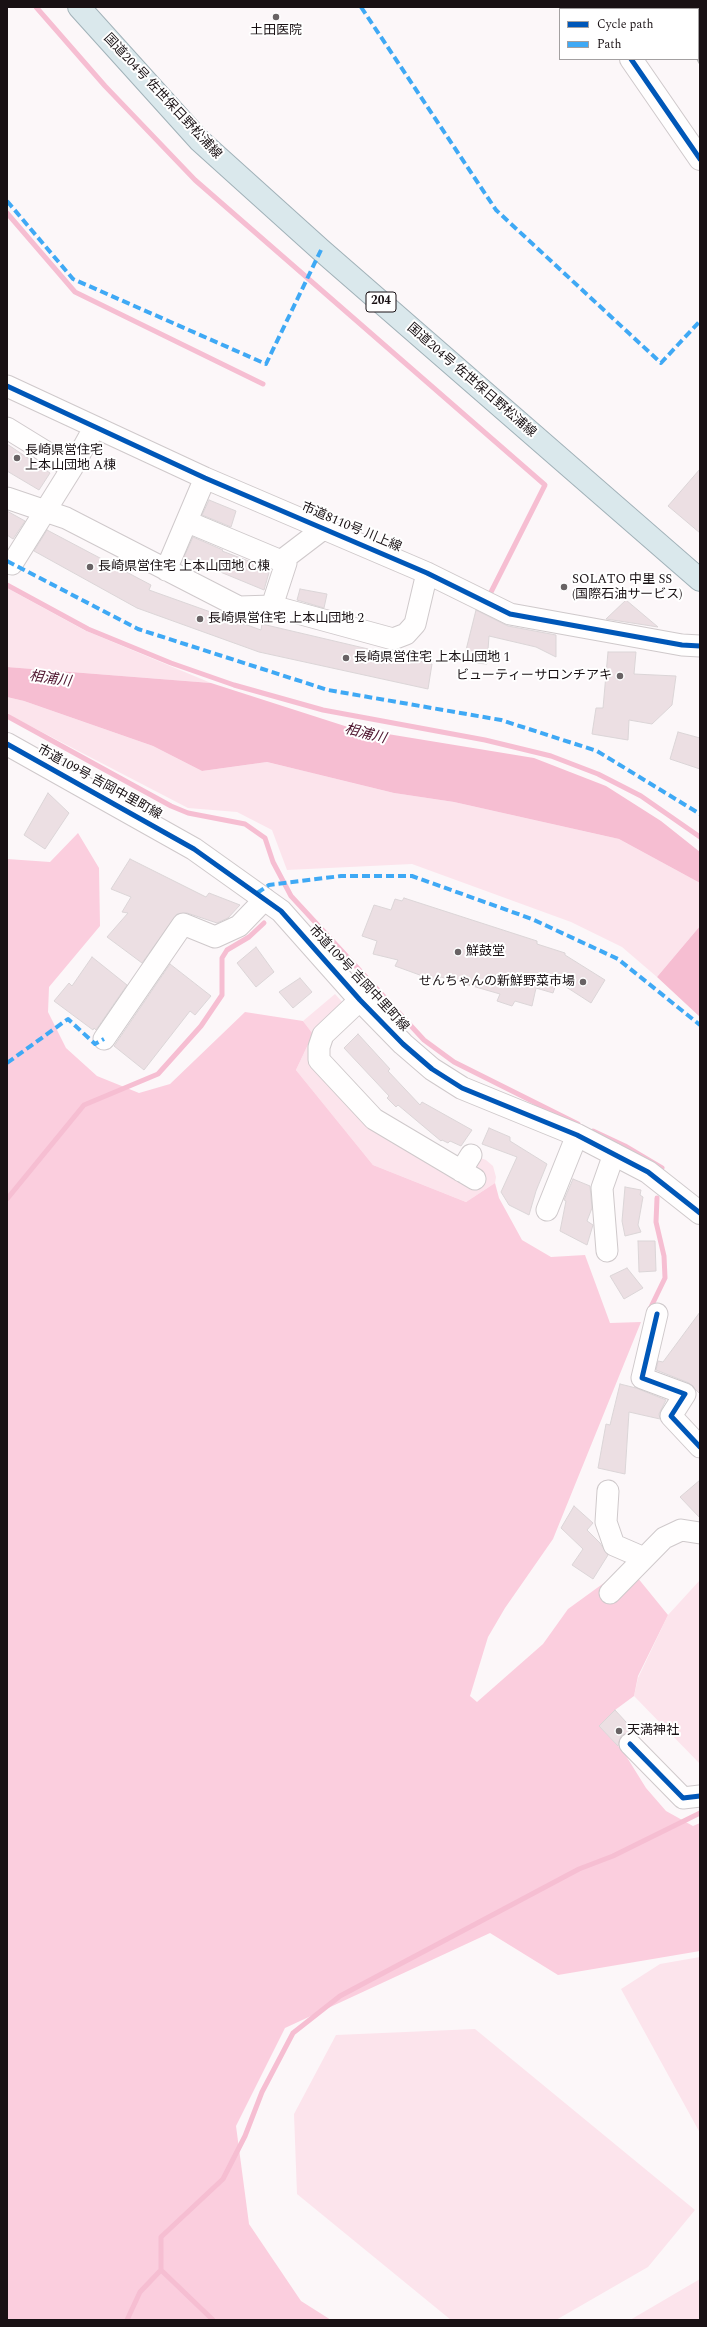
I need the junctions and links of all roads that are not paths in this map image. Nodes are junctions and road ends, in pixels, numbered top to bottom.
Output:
1 (79, 7) edge
2 (632, 60) edge
3 (700, 159) edge
4 (7, 387) edge
5 (7, 428) edge
6 (94, 428) junction
7 (72, 468) junction
8 (205, 478) junction
9 (7, 498) edge
10 (44, 512) junction
11 (188, 522) junction
12 (323, 528) junction
13 (281, 561) junction
14 (12, 564) dead end
15 (166, 570) junction
16 (427, 573) junction
17 (700, 580) edge
18 (272, 606) junction
19 (700, 646) edge
20 (7, 744) edge
21 (265, 899) junction
22 (360, 1000) junction
23 (104, 1039) dead end
24 (577, 1135) junction
25 (614, 1154) junction
26 (469, 1168) dead end
27 (547, 1210) dead end
28 (700, 1213) edge
29 (608, 1251) dead end
30 (657, 1314) dead end
31 (700, 1447) edge
32 (608, 1491) dead end
33 (700, 1533) edge
34 (644, 1558) junction
35 (610, 1593) dead end
36 (630, 1744) dead end
37 (700, 1796) edge

1 - 17 highway, 国道204号 佐世保日野松浦線 / 204
2 - 3 street
4 - 6 street, 市道8110号 川上線
5 - 7 street
6 - 7 street
6 - 8 street, 市道8110号 川上線
7 - 10 street
8 - 11 street
8 - 12 street, 市道8110号 川上線
9 - 10 street
10 - 14 street
10 - 15 street
11 - 13 street
11 - 15 street
12 - 13 street
12 - 16 street, 市道8110号 川上線
13 - 18 street
15 - 18 street
16 - 18 street
16 - 19 street, 市道8110号 川上線
20 - 21 street, 市道109号 吉岡中里町線
21 - 22 street, 市道109号 吉岡中里町線
21 - 23 street
22 - 24 street, 市道109号 吉岡中里町線
22 - 26 street
24 - 25 street, 市道109号 吉岡中里町線
24 - 27 street
25 - 28 street, 市道109号 吉岡中里町線
25 - 29 street
30 - 31 street
32 - 34 street
33 - 34 street
34 - 35 street
36 - 37 street

